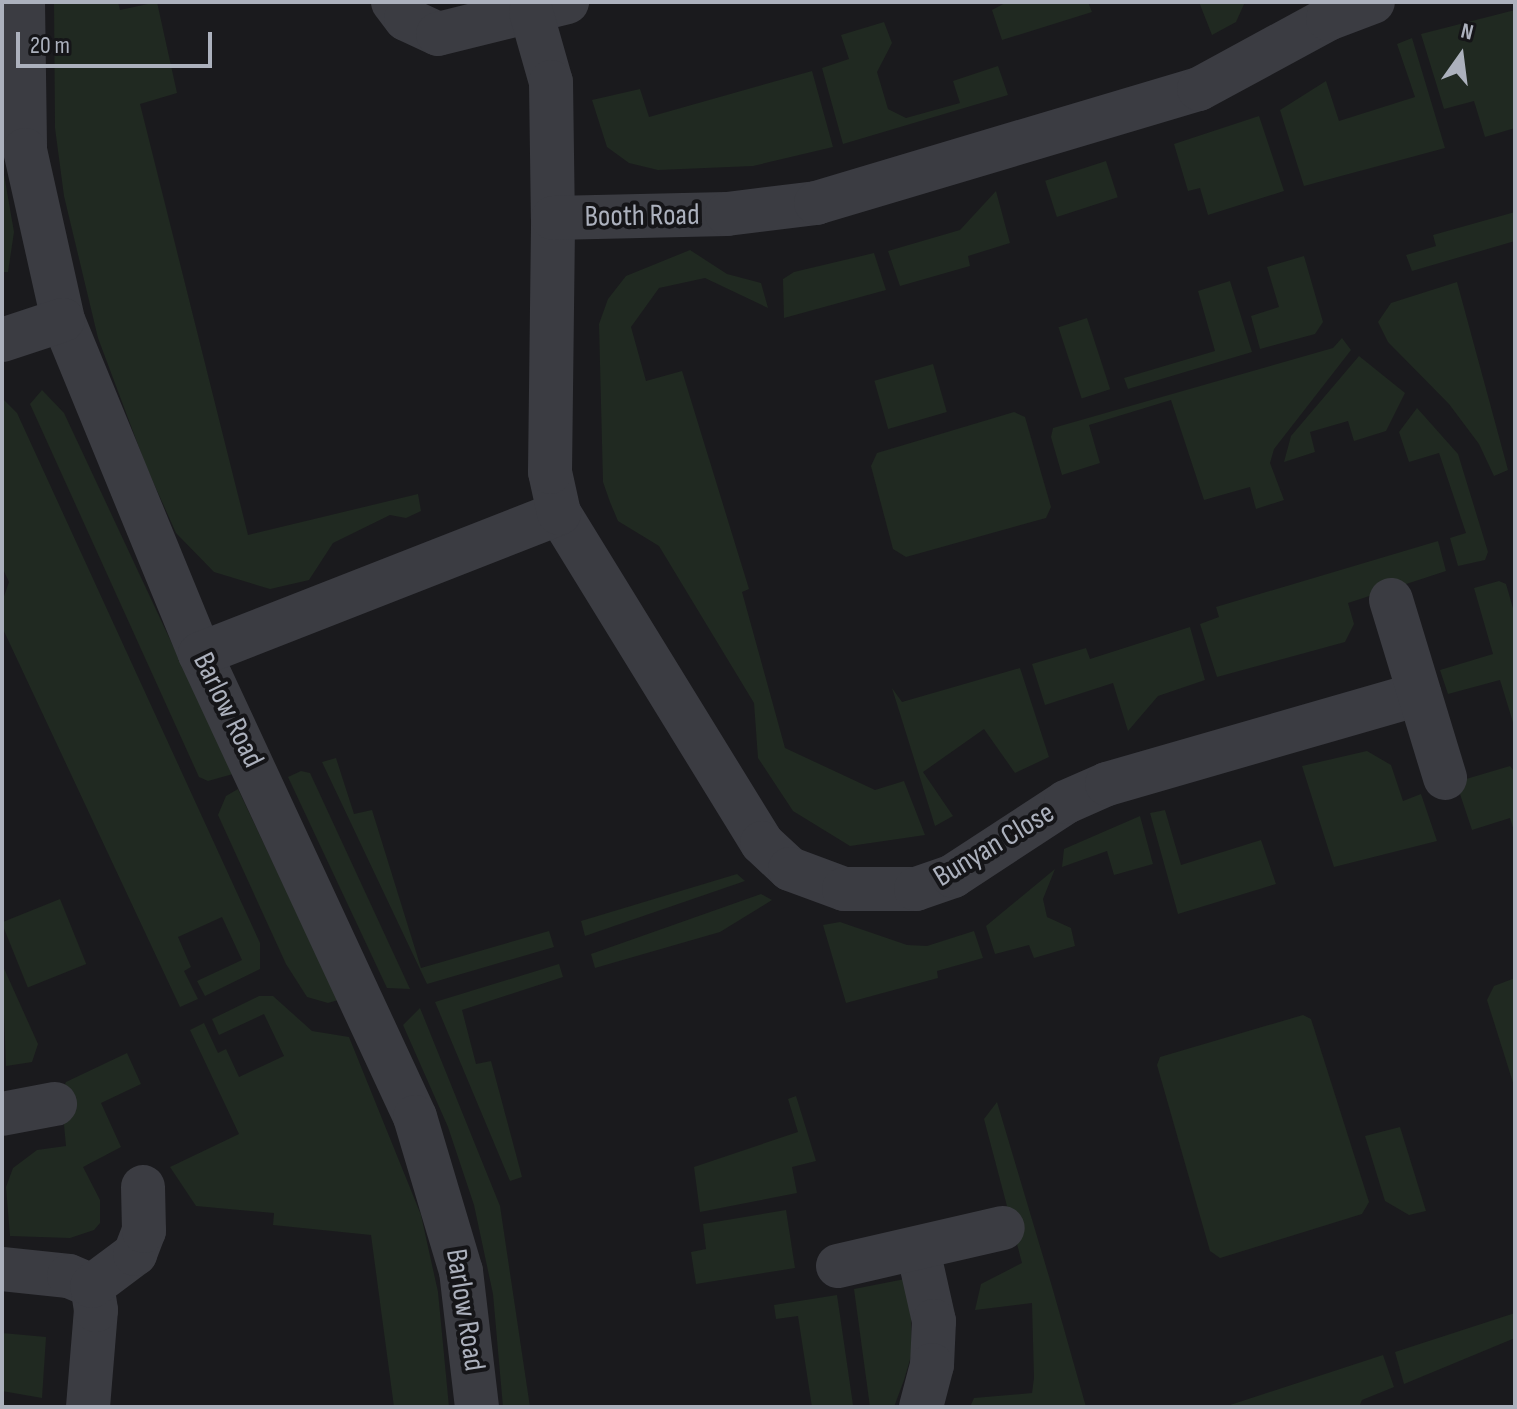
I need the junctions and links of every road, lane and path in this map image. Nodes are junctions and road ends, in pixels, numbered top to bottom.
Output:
1 (23, 2) edge
2 (393, 2) edge
3 (1373, 2) edge
4 (549, 7) edge
5 (553, 218) junction
6 (63, 320) junction
7 (2, 340) edge
8 (559, 513) junction
9 (1391, 600) dead end
10 (200, 654) junction
11 (1419, 694) junction
12 (1445, 778) dead end
13 (55, 1104) dead end
14 (2, 1114) edge
15 (143, 1187) dead end
16 (1003, 1228) dead end
17 (918, 1250) junction
18 (838, 1266) dead end
19 (2, 1269) edge
20 (92, 1286) junction
21 (88, 1407) edge
22 (477, 1407) edge
23 (921, 1407) edge

1 - 6 street, Barlow Road
2 - 4 street
3 - 5 street, Booth Road
4 - 5 street
5 - 8 street, Booth Road
6 - 7 street
6 - 10 street, Barlow Road
8 - 10 street
8 - 11 street, Bunyan Close
9 - 11 street
10 - 22 street, Barlow Road
11 - 12 street
13 - 14 street
15 - 20 street
16 - 17 street
17 - 18 street
17 - 23 street
19 - 20 street
20 - 21 street

